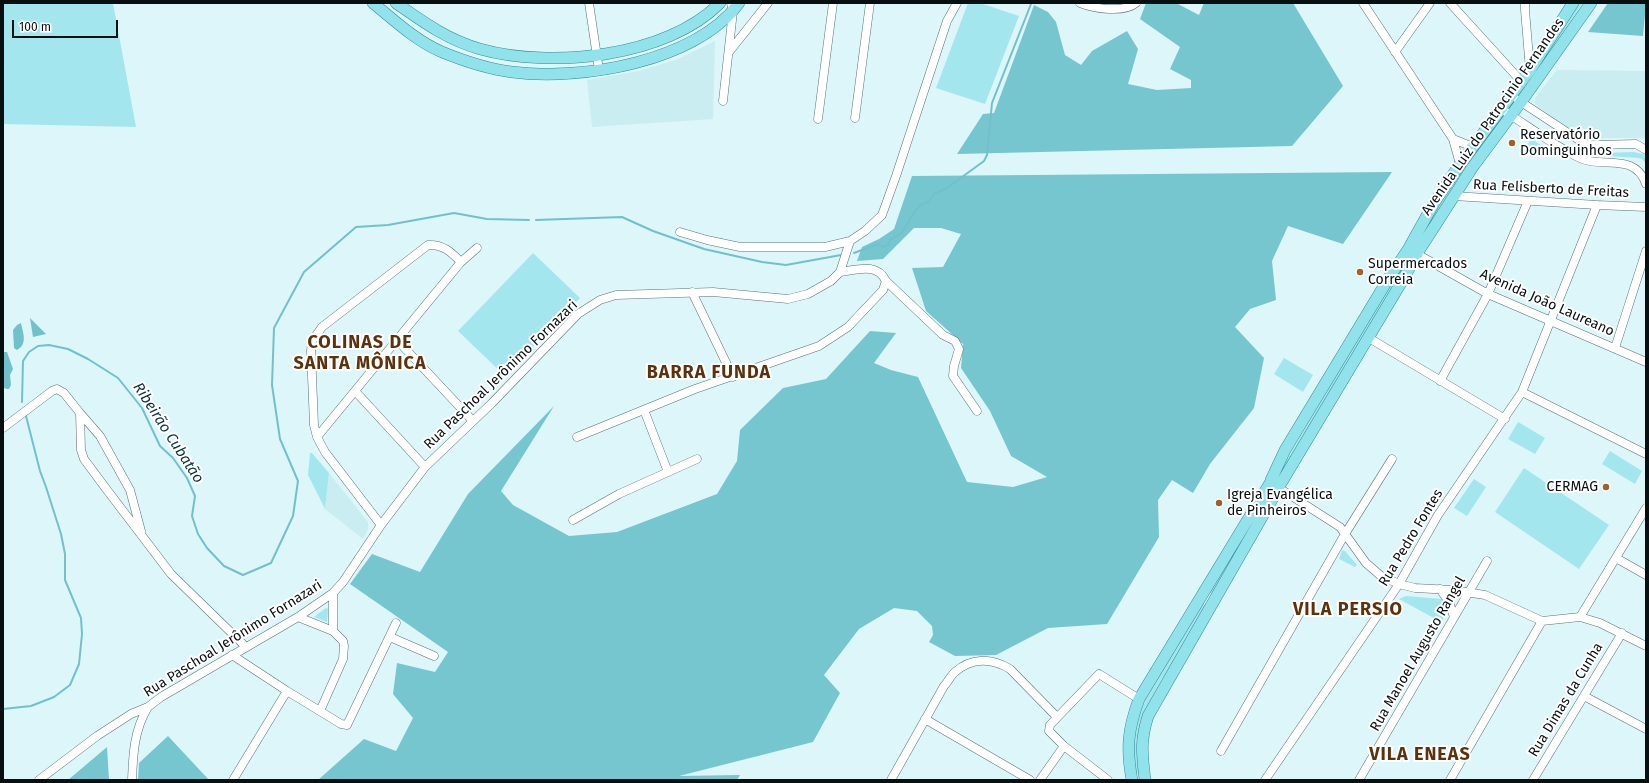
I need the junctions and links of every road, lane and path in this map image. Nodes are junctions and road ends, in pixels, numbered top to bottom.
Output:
1 (372, 3) edge
2 (396, 3) edge
3 (589, 3) edge
4 (720, 3) edge
5 (768, 3) edge
6 (833, 3) edge
7 (870, 3) edge
8 (956, 3) edge
9 (1080, 3) edge
10 (1136, 3) edge
11 (1364, 3) edge
12 (1430, 3) edge
13 (1450, 3) edge
14 (1526, 3) edge
15 (1574, 3) edge
16 (1591, 3) edge
17 (734, 6) edge
18 (627, 49) junction
19 (729, 52) junction
20 (1395, 52) junction
21 (597, 54) junction
22 (632, 63) junction
23 (599, 70) junction
24 (1530, 70) junction
25 (1522, 81) junction
26 (1511, 95) junction
27 (723, 101) dead end
28 (1521, 102) junction
29 (1501, 108) junction
30 (1512, 115) junction
31 (855, 118) dead end
32 (818, 119) dead end
33 (1558, 127) junction
34 (1453, 139) junction
35 (1550, 140) junction
36 (1636, 144) junction
37 (1646, 144) edge
38 (1473, 147) junction
39 (1646, 150) edge
40 (1460, 164) junction
41 (1646, 184) edge
42 (1454, 196) junction
43 (1528, 201) junction
44 (1597, 205) junction
45 (1646, 207) edge
46 (680, 232) dead end
47 (850, 241) junction
48 (477, 248) dead end
49 (1414, 249) junction
50 (1646, 251) edge
51 (461, 262) junction
52 (840, 272) junction
53 (886, 281) junction
54 (692, 292) junction
55 (1488, 294) junction
56 (1551, 322) junction
57 (1369, 338) junction
58 (397, 340) junction
59 (1615, 348) junction
60 (1646, 362) edge
61 (733, 377) junction
62 (1440, 381) junction
63 (355, 391) junction
64 (1522, 392) junction
65 (644, 410) junction
66 (977, 411) dead end
67 (80, 413) junction
68 (1504, 420) junction
69 (473, 421) junction
70 (3, 428) edge
71 (317, 437) junction
72 (577, 437) dead end
73 (1646, 454) edge
74 (697, 459) dead end
75 (1392, 459) dead end
76 (425, 467) junction
77 (668, 472) junction
78 (1276, 485) junction
79 (1646, 508) edge
80 (573, 520) dead end
81 (381, 524) junction
82 (1345, 534) junction
83 (143, 537) junction
84 (1616, 558) junction
85 (1487, 561) dead end
86 (1646, 574) edge
87 (1399, 584) junction
88 (1440, 589) junction
89 (333, 593) junction
90 (1468, 593) junction
91 (1202, 597) junction
92 (1212, 603) junction
93 (298, 617) junction
94 (1454, 617) junction
95 (1580, 617) junction
96 (1542, 621) junction
97 (396, 623) dead end
98 (333, 631) junction
99 (1622, 633) junction
100 (390, 637) junction
101 (1646, 646) edge
102 (246, 647) junction
103 (232, 655) junction
104 (434, 656) dead end
105 (287, 691) junction
106 (1584, 696) junction
107 (1139, 698) junction
108 (148, 707) junction
109 (320, 711) junction
110 (1057, 717) junction
111 (925, 719) junction
112 (1646, 729) edge
113 (1064, 746) junction
114 (1221, 751) dead end
115 (39, 780) edge
116 (132, 780) edge
117 (233, 780) edge
118 (891, 780) edge
119 (1030, 780) edge
120 (1040, 780) edge
121 (1108, 780) edge
122 (1132, 780) edge
123 (1136, 780) edge
124 (1144, 780) edge
125 (1264, 780) edge
126 (1359, 780) edge
127 (1450, 780) edge
128 (1533, 780) edge

1 - 23 main road
2 - 21 main road
3 - 21 street
4 - 18 main road
5 - 19 street
6 - 32 street
7 - 31 street
8 - 47 street
9 - 10 street
11 - 20 street
12 - 20 street
13 - 25 street
14 - 24 street
15 - 24 main road, Avenida Luiz do Patrocinio Fernandes
16 - 28 main road, Avenida Luiz do Patrocinio Fernandes
17 - 19 street
17 - 22 main road
18 - 21 main road
18 - 22 main road
19 - 27 street
20 - 34 street
21 - 23 street
22 - 23 main road
24 - 25 main road, Avenida Luiz do Patrocinio Fernandes
25 - 26 main road, Avenida Luiz do Patrocinio Fernandes
26 - 28 street
26 - 29 main road, Avenida Luiz do Patrocinio Fernandes
28 - 30 main road, Avenida Luiz do Patrocinio Fernandes
28 - 33 street
29 - 30 street
29 - 38 main road, Avenida Luiz do Patrocinio Fernandes
30 - 35 street
30 - 42 main road, Avenida Luiz do Patrocinio Fernandes
33 - 35 street
33 - 36 street
34 - 38 street
34 - 40 street
35 - 41 street
36 - 37 street
36 - 39 street
38 - 40 main road, Avenida Luiz do Patrocinio Fernandes
40 - 49 main road, Avenida Luiz do Patrocinio Fernandes
42 - 43 street, Rua Felisberto de Freitas
42 - 49 main road, Avenida Luiz do Patrocinio Fernandes
43 - 44 street, Rua Felisberto de Freitas
43 - 55 street
44 - 45 street, Rua Felisberto de Freitas
44 - 56 street, Rua Pedro Fontes
46 - 47 street
47 - 52 street
48 - 51 street
49 - 55 street, Avenida João Laureano
49 - 57 main road, Avenida Luiz do Patrocinio Fernandes
49 - 78 main road, Avenida Luiz do Patrocinio Fernandes
50 - 59 street
51 - 58 street
51 - 71 street
52 - 53 street
52 - 54 street, Rua Paschoal Jerônimo Fornazari
53 - 61 street
53 - 66 street
54 - 61 street
54 - 69 street, Rua Paschoal Jerônimo Fornazari
55 - 56 street, Avenida João Laureano
55 - 62 street
56 - 59 street, Avenida João Laureano
56 - 64 street, Rua Pedro Fontes
57 - 62 street
57 - 78 main road, Avenida Luiz do Patrocinio Fernandes
58 - 63 street
58 - 69 street
59 - 60 street, Avenida João Laureano
61 - 65 street
62 - 68 street
63 - 71 street
63 - 76 street
64 - 68 street, Rua Pedro Fontes
64 - 73 street
65 - 72 street
65 - 77 street
67 - 70 street
67 - 83 street
67 - 83 street
68 - 87 street, Rua Pedro Fontes
69 - 76 street, Rua Paschoal Jerônimo Fornazari
71 - 81 street
74 - 77 street
75 - 82 street
76 - 81 street, Rua Paschoal Jerônimo Fornazari
77 - 80 street
78 - 82 street
78 - 91 main road, Avenida Luiz do Patrocinio Fernandes
78 - 92 main road, Avenida Luiz do Patrocinio Fernandes
79 - 84 street
81 - 89 street, Rua Paschoal Jerônimo Fornazari
82 - 87 street
82 - 114 street
83 - 102 street
84 - 86 street
84 - 95 street
85 - 90 street, Rua Manoel Augusto Rangel
87 - 88 street
87 - 125 street, Rua Pedro Fontes
88 - 90 street
88 - 94 street
89 - 93 street, Rua Paschoal Jerônimo Fornazari
89 - 98 street
90 - 94 street, Rua Manoel Augusto Rangel
90 - 96 street
91 - 92 main road
91 - 107 main road, Avenida Luiz do Patrocinio Fernandes
92 - 124 main road, Avenida Luiz do Patrocinio Fernandes
93 - 98 street
93 - 102 street, Rua Paschoal Jerônimo Fornazari
94 - 126 street, Rua Manoel Augusto Rangel
95 - 96 street
95 - 99 street
96 - 127 street
97 - 100 street
98 - 109 street
99 - 101 street
99 - 106 street, Rua Dimas da Cunha
100 - 104 street
100 - 109 street
102 - 103 street, Rua Paschoal Jerônimo Fornazari
103 - 105 street
103 - 108 street, Rua Paschoal Jerônimo Fornazari
105 - 109 street
105 - 117 street
106 - 112 street
106 - 128 street, Rua Dimas da Cunha
107 - 110 street
107 - 122 main road, Avenida Luiz do Patrocinio Fernandes
108 - 115 street, Rua Paschoal Jerônimo Fornazari
108 - 116 street
110 - 111 street
110 - 113 street
111 - 118 street
111 - 119 street
113 - 120 street
113 - 121 street
123 - 124 main road

